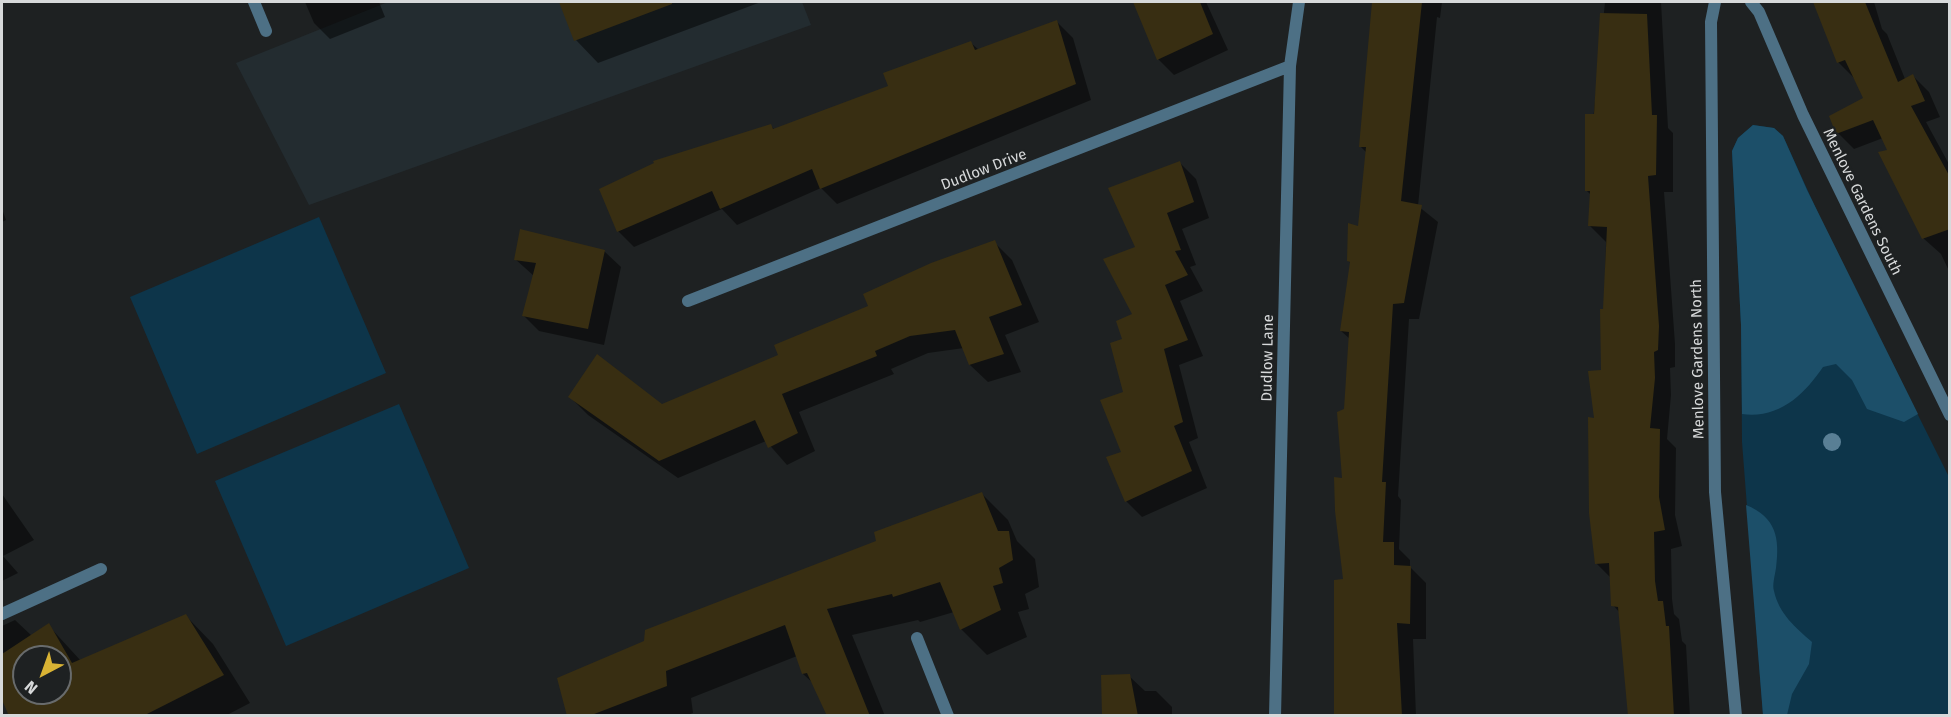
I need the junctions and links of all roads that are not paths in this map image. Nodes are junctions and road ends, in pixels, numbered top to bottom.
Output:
1 (254, 2) edge
2 (1299, 2) edge
3 (1715, 2) edge
4 (1751, 2) edge
5 (266, 31) dead end
6 (1290, 66) junction
7 (688, 301) dead end
8 (1950, 415) edge
9 (101, 569) dead end
10 (2, 614) edge
11 (917, 638) dead end
12 (948, 716) edge
13 (1275, 716) edge
14 (1736, 716) edge

1 - 5 street
2 - 6 street, Dudlow Lane
3 - 14 street, Menlove Gardens North
4 - 8 street, Menlove Gardens South
6 - 7 street, Dudlow Drive
6 - 13 street, Dudlow Lane
9 - 10 street
11 - 12 street

